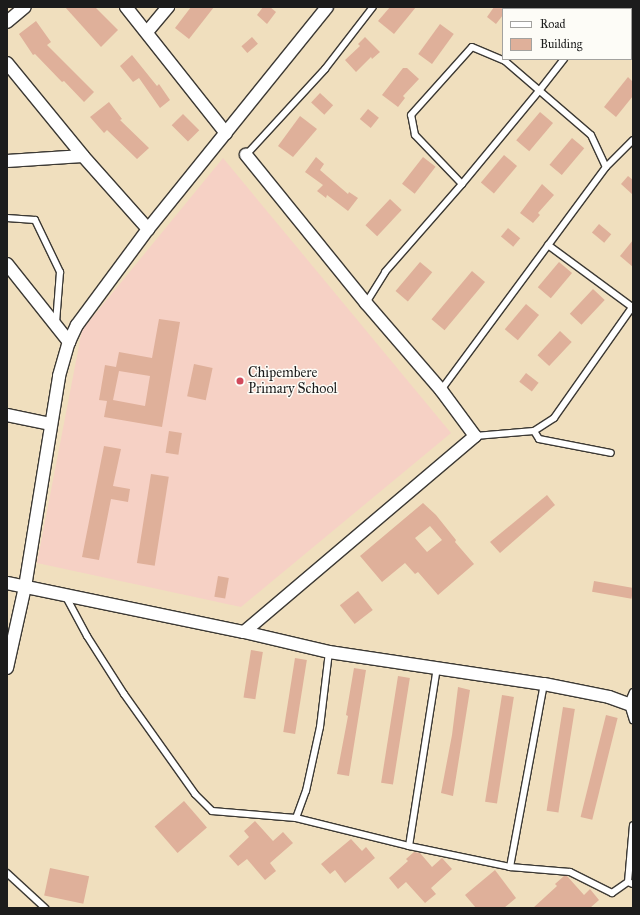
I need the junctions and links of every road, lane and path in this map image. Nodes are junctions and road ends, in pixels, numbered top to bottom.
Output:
1 (25, 7) edge
2 (126, 7) edge
3 (168, 7) edge
4 (327, 7) edge
5 (373, 7) edge
6 (7, 22) edge
7 (147, 32) junction
8 (502, 60) edge
9 (503, 60) edge
10 (563, 60) edge
11 (7, 63) edge
12 (539, 92) junction
13 (226, 133) junction
14 (633, 140) edge
15 (246, 154) joint
16 (83, 156) junction
17 (7, 161) edge
18 (606, 167) junction
19 (462, 184) junction
20 (7, 218) edge
21 (148, 229) junction
22 (548, 245) junction
23 (7, 264) edge
24 (366, 303) junction
25 (632, 306) edge
26 (56, 325) junction
27 (69, 342) junction
28 (441, 390) junction
29 (7, 415) edge
30 (51, 424) junction
31 (534, 431) junction
32 (475, 436) junction
33 (611, 453) dead end
34 (7, 584) edge
35 (25, 586) junction
36 (65, 595) junction
37 (244, 632) junction
38 (329, 652) junction
39 (7, 668) edge
40 (437, 668) junction
41 (544, 684) junction
42 (633, 692) edge
43 (628, 704) junction
44 (633, 720) edge
45 (296, 818) junction
46 (633, 826) edge
47 (409, 846) junction
48 (510, 867) junction
49 (7, 873) edge
50 (630, 883) edge
51 (45, 908) edge

1 - 6 street
2 - 7 street
3 - 7 street
4 - 13 street
5 - 15 lane
7 - 13 street
8 - 19 lane
9 - 12 lane
10 - 12 lane
11 - 16 street
12 - 18 lane
12 - 19 lane
13 - 21 street
14 - 18 lane
15 - 24 street
16 - 17 street
16 - 21 street
18 - 22 lane
19 - 24 lane
20 - 26 lane
21 - 27 street
22 - 25 lane
22 - 28 lane
23 - 26 street
24 - 28 street
25 - 31 lane
26 - 27 street
27 - 30 street
28 - 32 street
29 - 30 street
30 - 35 street
31 - 32 lane
31 - 33 lane
32 - 37 street
34 - 35 street
35 - 36 street
35 - 39 street
36 - 37 street
36 - 45 lane
37 - 38 street
38 - 40 street
38 - 45 lane
40 - 41 street
40 - 47 lane
41 - 43 street
41 - 48 lane
42 - 43 lane
43 - 44 lane
45 - 47 lane
46 - 50 lane
47 - 48 lane
48 - 50 lane
49 - 51 lane

